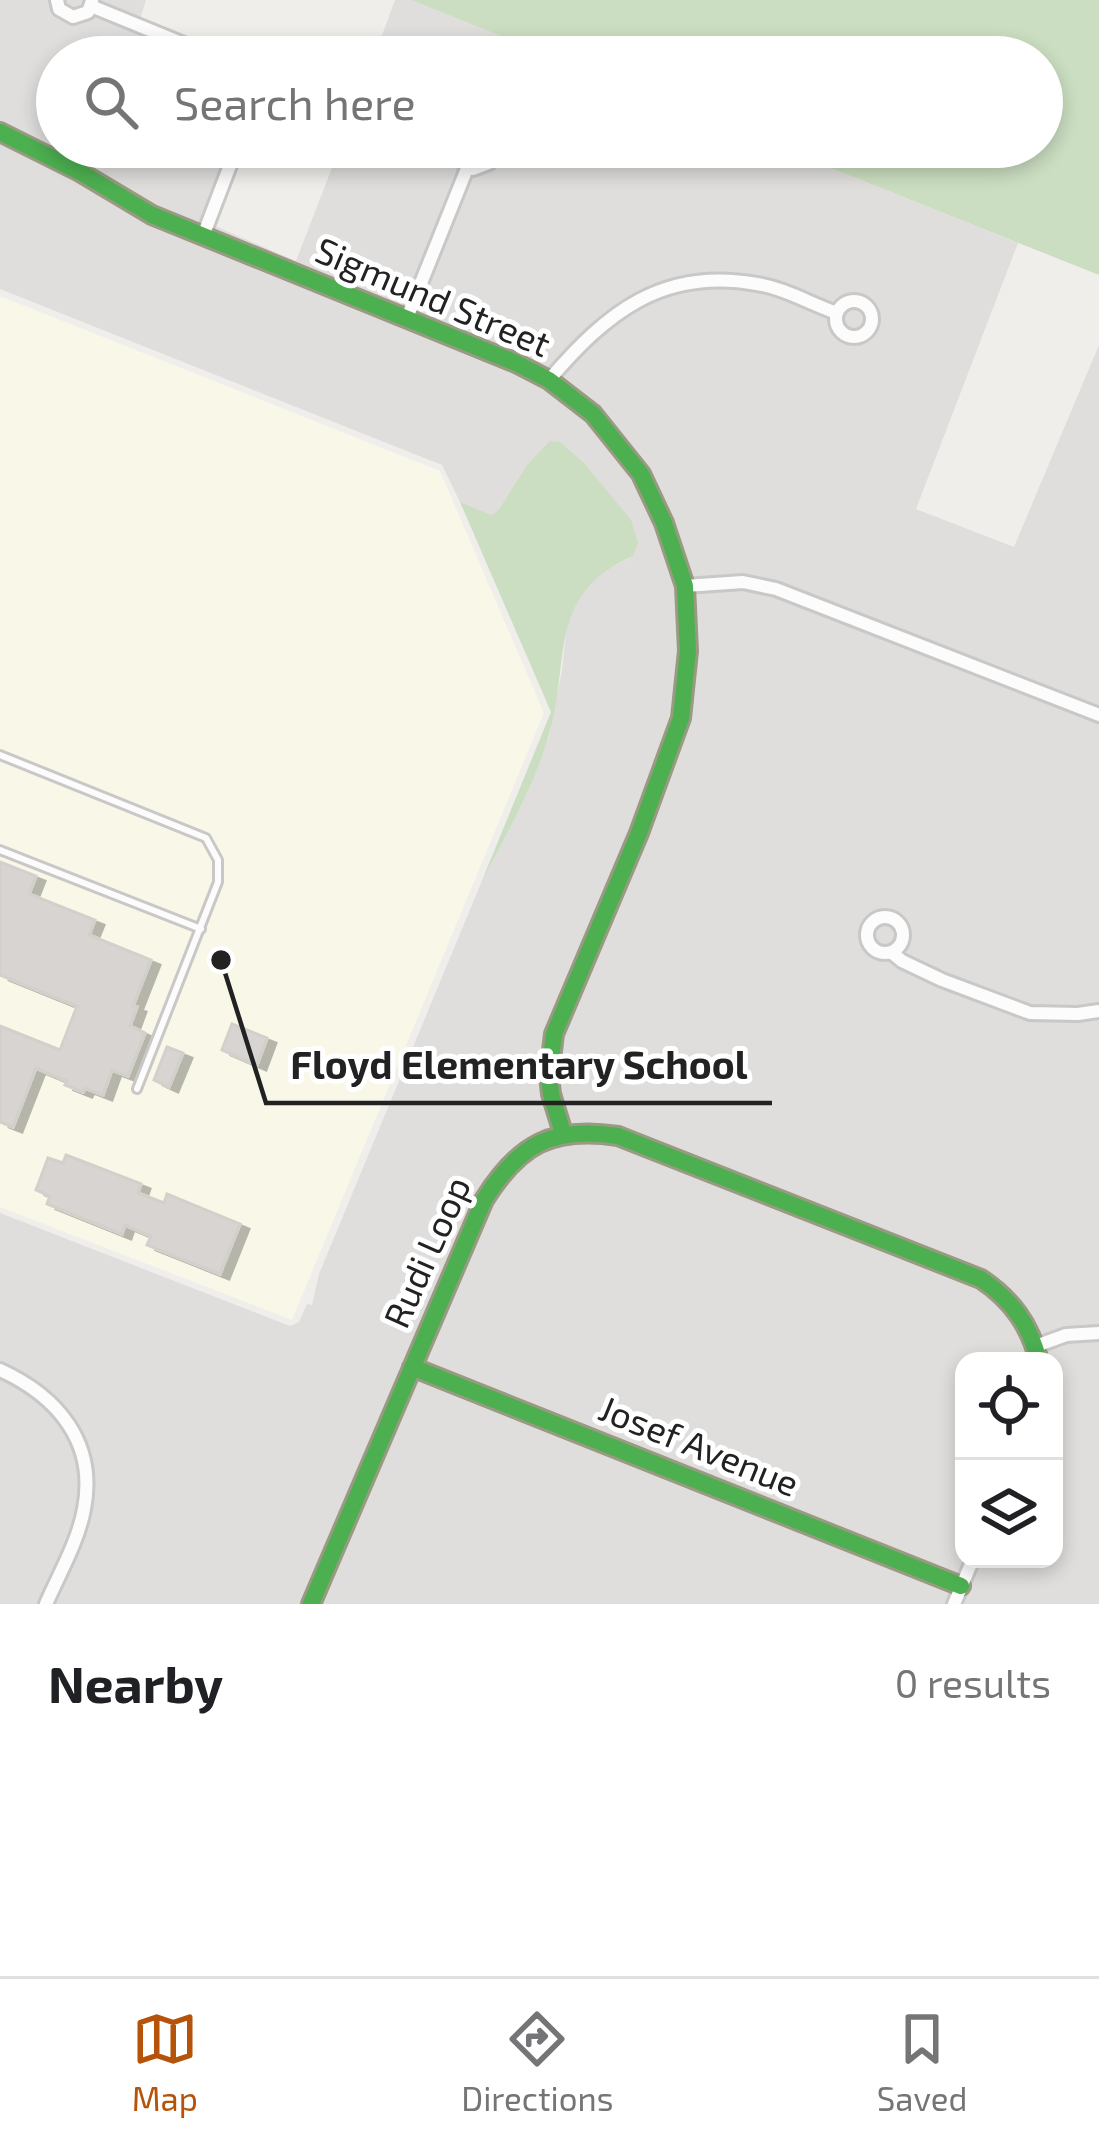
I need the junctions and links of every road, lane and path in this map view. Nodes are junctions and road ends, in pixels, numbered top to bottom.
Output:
1 (57, 0) edge
2 (92, 3) edge
3 (167, 36) edge
4 (0, 133) edge
5 (36, 151) edge
6 (72, 168) edge
7 (229, 168) edge
8 (467, 168) edge
9 (203, 236) junction
10 (837, 313) dead end
11 (407, 318) junction
12 (549, 380) junction
13 (685, 586) junction
14 (1098, 711) edge
15 (0, 755) edge
16 (0, 850) edge
17 (201, 929) junction
18 (891, 952) dead end
19 (1099, 1011) edge
20 (136, 1089) dead end
21 (563, 1133) junction
22 (1099, 1333) edge
23 (1037, 1352) edge
24 (1039, 1352) edge
25 (412, 1367) junction
26 (0, 1370) edge
27 (969, 1568) edge
28 (962, 1586) junction
29 (46, 1604) edge
30 (311, 1604) edge
31 (954, 1604) edge

1 - 2 street
2 - 3 street
4 - 5 street, Sigmund Street
6 - 9 street, Sigmund Street
7 - 9 street
8 - 11 street
9 - 11 street, Sigmund Street
10 - 12 street
11 - 12 street, Sigmund Street
12 - 13 street, Sigmund Street
13 - 14 street
13 - 21 street, Sigmund Street
15 - 17 lane
16 - 17 lane
17 - 20 lane
18 - 19 street
21 - 23 street
21 - 25 street, Rudi Loop
22 - 24 street
25 - 28 street, Josef Avenue
25 - 30 street, Rudi Loop
26 - 29 street
27 - 28 street
28 - 31 street

